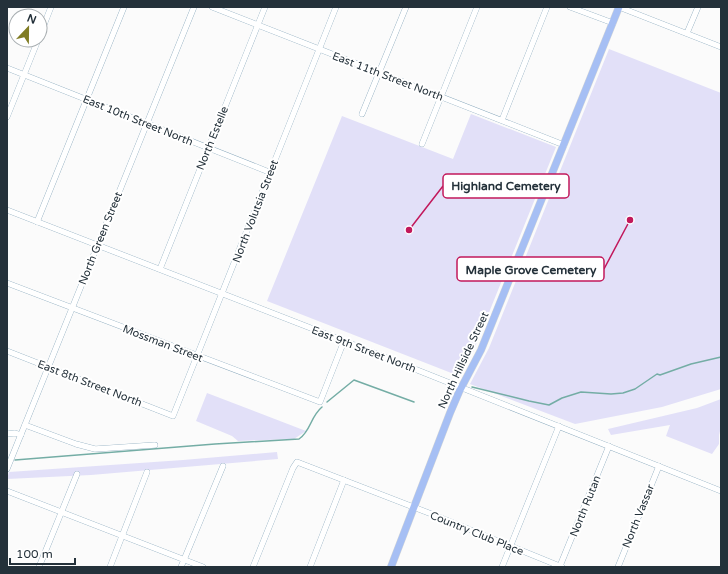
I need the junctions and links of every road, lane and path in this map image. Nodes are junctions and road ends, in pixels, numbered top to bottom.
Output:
1 (124, 7) edge
2 (194, 7) edge
3 (212, 7) edge
4 (264, 7) edge
5 (336, 7) edge
6 (406, 7) edge
7 (476, 7) edge
8 (547, 7) edge
9 (570, 7) edge
10 (619, 7) edge
11 (698, 7) edge
12 (613, 23) junction
13 (257, 25) junction
14 (687, 33) junction
15 (721, 47) edge
16 (35, 48) edge
17 (319, 49) junction
18 (7, 68) edge
19 (379, 72) junction
20 (24, 75) junction
21 (441, 96) junction
22 (86, 99) junction
23 (362, 114) dead end
24 (7, 117) edge
25 (502, 120) junction
26 (147, 123) junction
27 (422, 144) dead end
28 (564, 145) junction
29 (208, 147) junction
30 (270, 172) junction
31 (7, 210) edge
32 (37, 222) junction
33 (97, 245) junction
34 (160, 269) junction
35 (7, 283) edge
36 (223, 294) junction
37 (72, 308) junction
38 (344, 341) junction
39 (7, 351) edge
40 (197, 356) junction
41 (48, 367) junction
42 (461, 387) junction
43 (173, 416) joint
44 (25, 425) junction
45 (559, 426) junction
46 (7, 434) edge
47 (21, 435) junction
48 (153, 445) dead end
49 (609, 446) junction
50 (223, 466) dead end
51 (659, 466) junction
52 (7, 470) edge
53 (147, 472) dead end
54 (77, 474) dead end
55 (344, 480) junction
56 (7, 490) edge
57 (721, 491) edge
58 (414, 507) junction
59 (61, 512) junction
60 (122, 535) junction
61 (510, 546) junction
62 (184, 560) junction
63 (39, 567) edge
64 (110, 567) edge
65 (182, 567) edge
66 (203, 567) edge
67 (253, 567) edge
68 (310, 567) edge
69 (391, 567) edge
70 (502, 567) edge
71 (561, 567) edge
72 (618, 567) edge

1 - 22 street
2 - 26 street, North Green Street
3 - 13 street, East 11th Street North
4 - 13 street, North Estelle
5 - 17 street, North Volutsia Street
6 - 19 street
7 - 21 street
8 - 25 street
9 - 12 street
10 - 12 main road, North Hillside Street
10 - 14 street
11 - 14 street
12 - 28 main road, North Hillside Street
13 - 17 street, East 11th Street North
13 - 29 street, North Estelle
14 - 15 street
16 - 20 street
17 - 19 street, East 11th Street North
17 - 30 street, North Volutsia Street
18 - 20 street, East 10th Street North
19 - 21 street, East 11th Street North
19 - 23 street
20 - 22 street, East 10th Street North
20 - 24 street
21 - 25 street, East 11th Street North
21 - 27 street
22 - 26 street, East 10th Street North
22 - 32 street
25 - 28 street, East 11th Street North
26 - 29 street, East 10th Street North
26 - 33 street, North Green Street
28 - 42 main road, North Hillside Street
29 - 30 street, East 10th Street North
29 - 34 street, North Estelle
30 - 36 street, North Volutsia Street
31 - 32 street, East 9th Street North
32 - 33 street, East 9th Street North
33 - 34 street, East 9th Street North
33 - 37 street, North Green Street
34 - 36 street, East 9th Street North
35 - 37 street, Mossman Street
36 - 38 street, East 9th Street North
36 - 40 street, North Volutsia Street
37 - 40 street, Mossman Street
37 - 41 street, North Green Street
38 - 40 street, Mossman Street
38 - 42 street, East 9th Street North
39 - 41 street, East 8th Street North
40 - 43 street, North Volutsia Street
41 - 43 street, East 8th Street North
41 - 44 street, North Green Street
42 - 45 street, East 9th Street North
42 - 58 main road, North Hillside Street
44 - 47 street, North Green Street
44 - 48 street
45 - 49 street, East 9th Street North
45 - 61 street
46 - 47 street
47 - 52 street, North Green Street
49 - 51 street, East 9th Street North
49 - 71 street, North Rutan
50 - 62 street
51 - 57 street, East 9th Street North
51 - 72 street, North Vassar
53 - 60 street
54 - 59 street
55 - 58 street
55 - 67 street
55 - 68 street
56 - 59 street
58 - 61 street, Country Club Place
58 - 69 main road, North Hillside Street
59 - 60 street
59 - 63 street
60 - 62 street
60 - 64 street
61 - 70 street
61 - 71 street, Country Club Place
62 - 65 street
62 - 66 street

